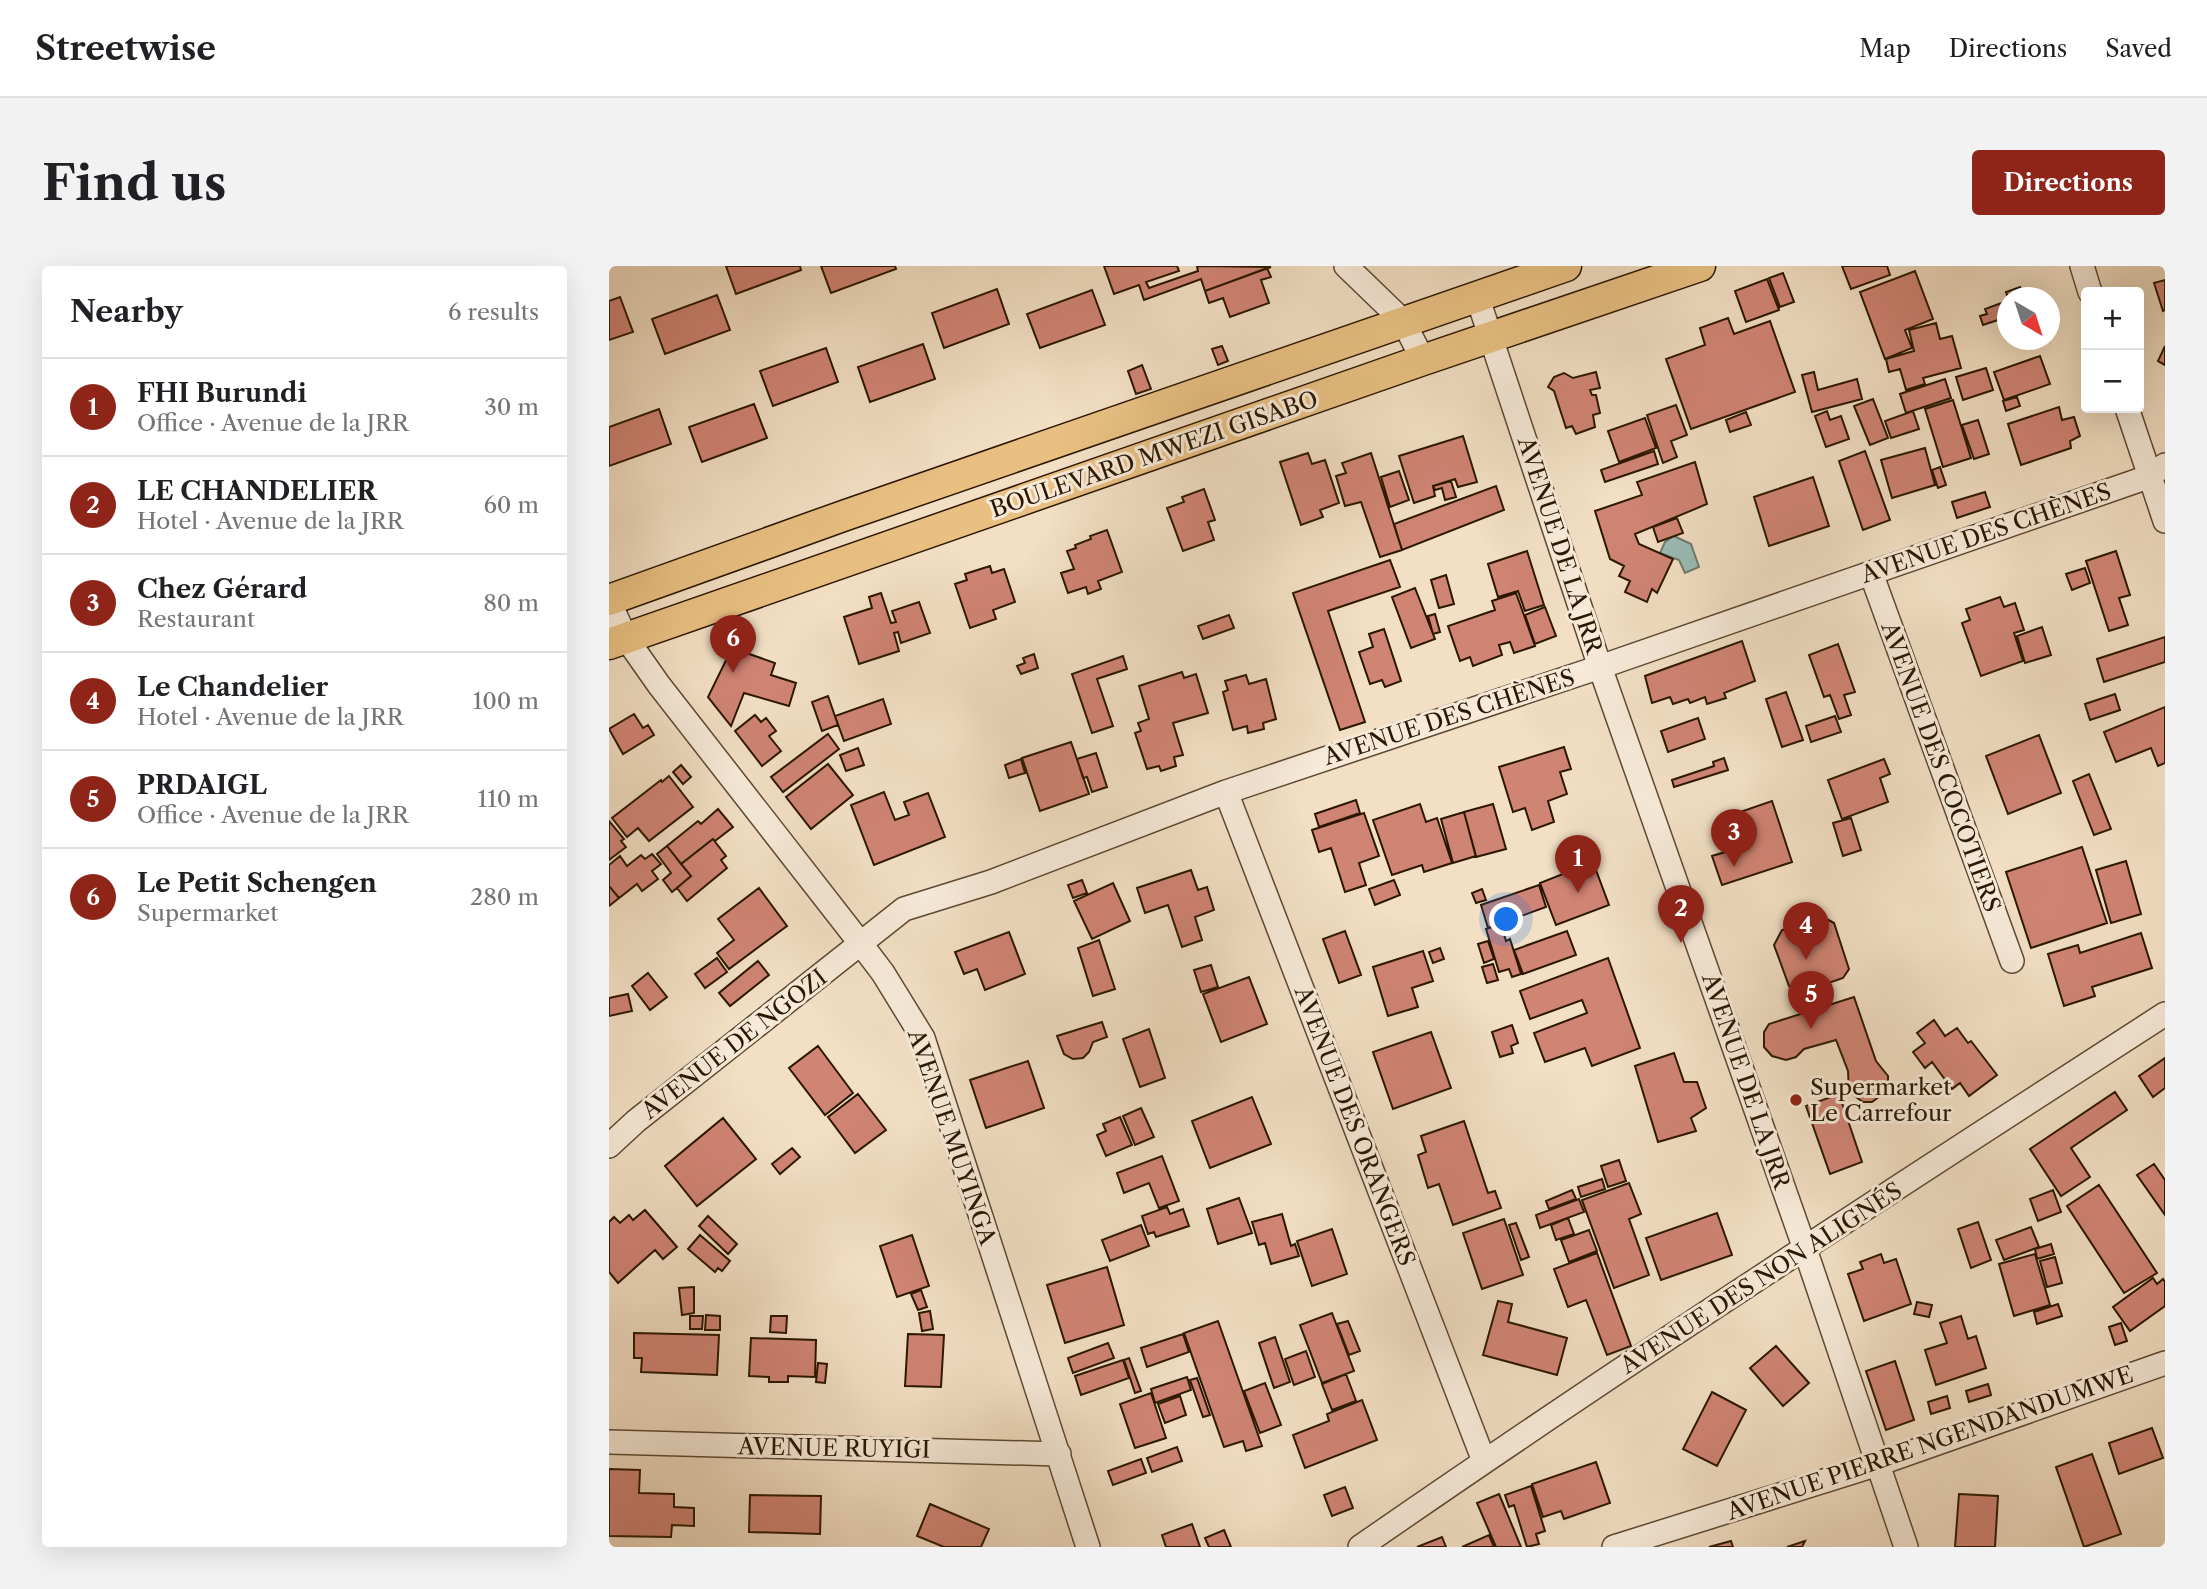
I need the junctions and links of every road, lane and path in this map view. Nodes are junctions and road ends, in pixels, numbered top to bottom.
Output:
1 (1346, 266) edge
2 (1566, 266) edge
3 (1700, 266) edge
4 (2082, 266) edge
5 (2088, 287) edge
6 (1477, 296) junction
7 (1403, 321) junction
8 (1491, 338) junction
9 (1423, 359) junction
10 (2129, 413) edge
11 (2157, 471) edge
12 (2165, 521) edge
13 (1871, 573) junction
14 (609, 601) edge
15 (617, 641) edge
16 (1600, 667) junction
17 (1226, 792) junction
18 (862, 944) junction
19 (2012, 961) dead end
20 (2165, 1014) edge
21 (609, 1119) edge
22 (636, 1121) junction
23 (609, 1146) edge
24 (1805, 1249) junction
25 (2165, 1363) edge
26 (609, 1442) edge
27 (1059, 1454) junction
28 (1483, 1461) junction
29 (1878, 1464) junction
30 (1088, 1547) edge
31 (1360, 1547) edge
32 (1614, 1547) edge
33 (1906, 1547) edge

1 - 7 street
2 - 6 main road, BOULEVARD MWEZI GISABO
3 - 8 main road, BOULEVARD MWEZI GISABO
4 - 5 street
6 - 7 main road, BOULEVARD MWEZI GISABO
6 - 8 street, AVENUE DE LA JRR
7 - 9 street
7 - 14 main road, BOULEVARD MWEZI GISABO
8 - 9 main road, BOULEVARD MWEZI GISABO
8 - 16 street, AVENUE DE LA JRR
9 - 15 main road, BOULEVARD MWEZI GISABO
10 - 11 street
11 - 12 street
11 - 13 street, AVENUE DES CHÈNES
13 - 16 street, AVENUE DES CHÈNES
13 - 19 street, AVENUE DES COCOTIERS
14 - 15 street, AVENUE MUYINGA
15 - 18 street, AVENUE MUYINGA
16 - 17 street, AVENUE DES CHÈNES
16 - 24 street, AVENUE DE LA JRR
17 - 18 street, AVENUE DES CHÈNES
17 - 28 street, AVENUE DES ORANGERS
18 - 22 street, AVENUE DE NGOZI
18 - 27 street, AVENUE MUYINGA
20 - 24 street, AVENUE DES NON ALIGNÉS
21 - 22 street
22 - 23 street, AVENUE DE NGOZI
24 - 28 street, AVENUE DES NON ALIGNÉS
24 - 29 street, AVENUE DE LA JRR
25 - 29 street, AVENUE PIERRE NGENDANDUMWE
26 - 27 street, AVENUE RUYIGI
27 - 30 street, AVENUE MUYINGA
28 - 31 street, AVENUE DES NON ALIGNÉS
29 - 32 street, AVENUE PIERRE NGENDANDUMWE
29 - 33 street, AVENUE DE LA JRR

